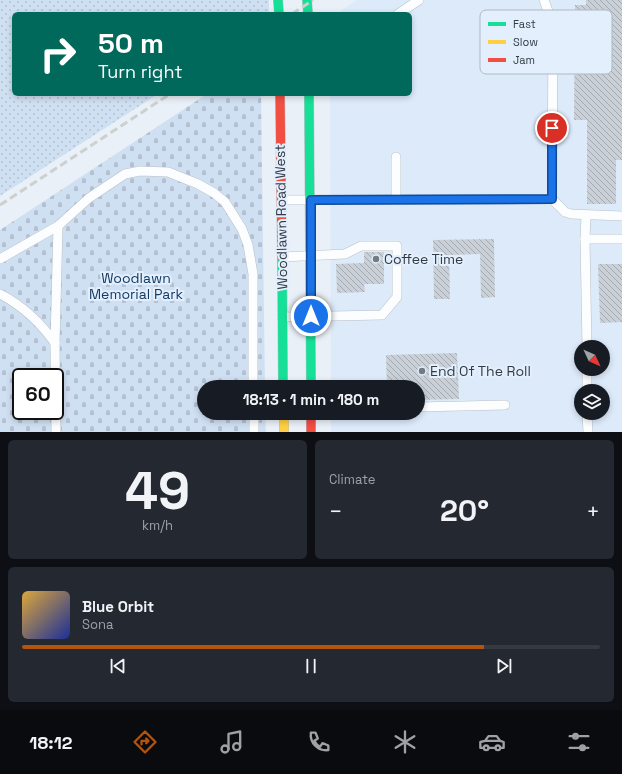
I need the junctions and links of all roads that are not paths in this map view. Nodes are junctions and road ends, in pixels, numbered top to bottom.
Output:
1 (278, 0) edge
2 (307, 0) edge
3 (419, 0) edge
4 (544, 0) edge
5 (548, 10) edge
6 (279, 12) edge
7 (308, 12) edge
8 (401, 12) edge
9 (553, 74) edge
10 (280, 96) edge
11 (309, 96) edge
12 (396, 157) dead end
13 (552, 199) junction
14 (281, 200) junction
15 (311, 200) junction
16 (396, 200) junction
17 (586, 216) junction
18 (622, 216) edge
19 (58, 226) junction
20 (585, 239) junction
21 (622, 239) edge
22 (311, 256) junction
23 (282, 257) junction
24 (0, 259) edge
25 (0, 294) edge
26 (311, 316) junction
27 (282, 317) junction
28 (586, 340) edge
29 (55, 343) junction
30 (253, 380) edge
31 (283, 380) edge
32 (311, 380) edge
33 (505, 405) dead end
34 (425, 407) edge
35 (254, 420) edge
36 (284, 420) edge
37 (311, 420) edge
38 (587, 420) edge
39 (56, 432) edge
40 (254, 432) edge
41 (284, 432) edge
42 (312, 432) edge
43 (588, 432) edge

1 - 6 main road
2 - 7 main road
3 - 8 lane
4 - 5 lane
9 - 13 lane
10 - 14 main road, Woodlawn Road West
11 - 15 main road, Woodlawn Road West
12 - 16 lane
13 - 16 lane
13 - 17 lane
14 - 15 lane
14 - 23 main road, Woodlawn Road West
15 - 16 lane
15 - 22 main road, Woodlawn Road West
17 - 18 lane
17 - 20 lane
19 - 24 lane
19 - 29 lane
19 - 30 lane
20 - 21 lane
20 - 28 lane
22 - 23 lane
22 - 26 main road, Woodlawn Road West
22 - 26 lane
23 - 27 main road, Woodlawn Road West
25 - 29 lane
26 - 27 lane
26 - 32 main road, Woodlawn Road West
27 - 31 main road, Woodlawn Road West
29 - 39 lane
33 - 34 lane
35 - 40 lane
36 - 41 main road
37 - 42 main road
38 - 43 lane

